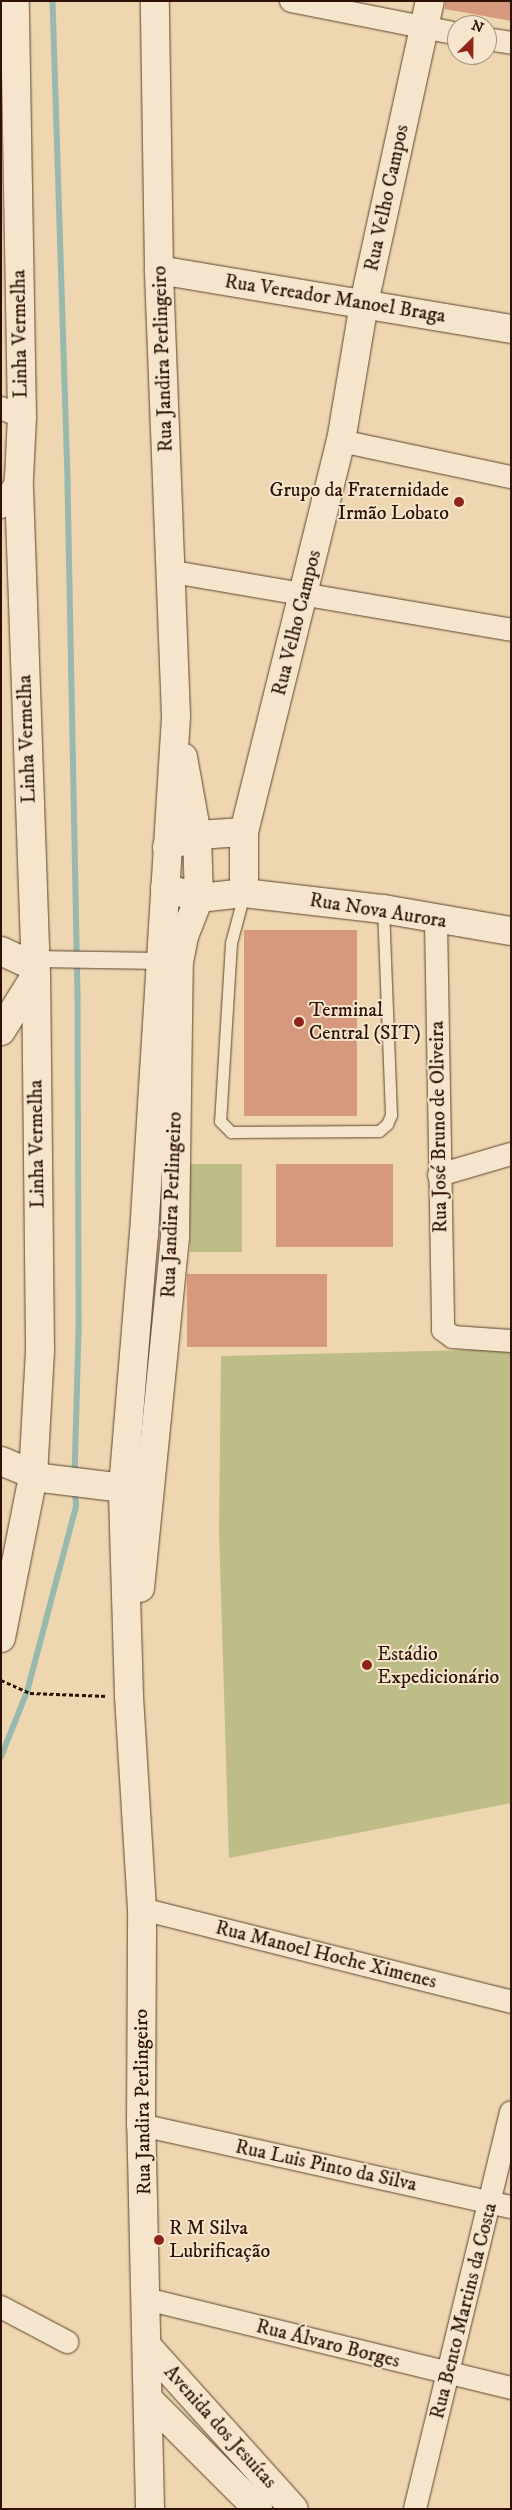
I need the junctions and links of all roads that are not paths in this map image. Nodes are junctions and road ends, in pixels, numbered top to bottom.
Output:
1 (15, 1) edge
2 (155, 1) edge
3 (291, 1) edge
4 (430, 1) edge
5 (423, 27) junction
6 (447, 32) edge
7 (497, 41) edge
8 (511, 44) edge
9 (159, 270) junction
10 (364, 303) junction
11 (511, 329) edge
12 (11, 413) edge
13 (341, 441) junction
14 (511, 477) edge
15 (19, 478) junction
16 (1, 508) edge
17 (173, 572) junction
18 (305, 592) junction
19 (511, 630) edge
20 (176, 716) junction
21 (244, 832) junction
22 (197, 835) junction
23 (168, 847) junction
24 (165, 888) junction
25 (244, 893) junction
26 (199, 898) junction
27 (383, 908) junction
28 (436, 920) junction
29 (511, 931) edge
30 (1, 951) edge
31 (160, 961) junction
32 (35, 967) junction
33 (2, 1030) edge
34 (36, 1050) junction
35 (511, 1154) edge
36 (439, 1175) junction
37 (144, 1234) junction
38 (175, 1237) junction
39 (511, 1341) edge
40 (1, 1461) edge
41 (38, 1477) junction
42 (152, 1478) junction
43 (123, 1488) junction
44 (1, 1638) edge
45 (129, 1696) junction
46 (142, 1908) junction
47 (511, 2002) edge
48 (511, 2112) edge
49 (141, 2125) junction
50 (500, 2205) edge
51 (146, 2299) junction
52 (1, 2307) edge
53 (67, 2342) dead end
54 (147, 2346) junction
55 (448, 2374) junction
56 (511, 2388) edge
57 (148, 2399) junction
58 (150, 2509) edge
59 (258, 2509) edge
60 (294, 2509) edge
61 (415, 2509) edge

1 - 12 main road, Linha Vermelha
2 - 9 main road, Rua Jandira Perlingeiro
3 - 5 street
4 - 5 main road, Rua Velho Campos
5 - 6 street
5 - 10 main road, Rua Velho Campos
7 - 8 street
9 - 10 main road, Rua Vereador Manoel Braga
9 - 17 main road, Rua Jandira Perlingeiro
10 - 11 main road, Rua Vereador Manoel Braga
10 - 13 main road, Rua Velho Campos
12 - 15 main road, Linha Vermelha
13 - 14 street
13 - 18 main road, Rua Velho Campos
15 - 16 street
15 - 32 main road, Linha Vermelha
17 - 18 street
17 - 20 main road, Rua Jandira Perlingeiro
18 - 19 street
18 - 21 main road, Rua Velho Campos
20 - 22 main road, Rua Jandira Perlingeiro
20 - 23 main road, Rua Jandira Perlingeiro
21 - 22 main road
21 - 25 main road, Rua Velho Campos
22 - 23 main road
22 - 26 main road, Rua Jandira Perlingeiro
23 - 24 main road, Rua Jandira Perlingeiro
24 - 26 main road
24 - 31 main road, Rua Jandira Perlingeiro
25 - 26 main road, Rua Nova Aurora
25 - 27 main road, Rua Nova Aurora
25 - 27 lane
26 - 38 main road, Rua Jandira Perlingeiro
27 - 28 main road, Rua Nova Aurora
28 - 29 main road, Rua Nova Aurora
28 - 36 street, Rua José Bruno de Oliveira
30 - 32 main road
31 - 32 street
31 - 37 main road, Rua Jandira Perlingeiro
32 - 33 main road
32 - 34 main road, Linha Vermelha
33 - 34 main road
34 - 41 main road, Linha Vermelha
35 - 36 street
36 - 39 street, Rua José Bruno de Oliveira
37 - 38 main road
37 - 43 main road, Rua Jandira Perlingeiro
38 - 42 main road, Rua Jandira Perlingeiro
40 - 41 main road
41 - 43 main road
41 - 44 main road, Linha Vermelha
42 - 43 main road
42 - 45 main road, Rua Jandira Perlingeiro
43 - 45 main road, Rua Jandira Perlingeiro
45 - 46 main road, Rua Jandira Perlingeiro
46 - 47 street, Rua Manoel Hoche Ximenes
46 - 49 main road, Rua Jandira Perlingeiro
48 - 50 street, Rua Bento Martins da Costa
49 - 50 street, Rua Luis Pinto da Silva
49 - 51 main road, Rua Jandira Perlingeiro
50 - 55 street, Rua Bento Martins da Costa
51 - 54 main road, Rua Jandira Perlingeiro
51 - 55 street, Rua Álvaro Borges
52 - 53 street
54 - 57 main road, Rua Jandira Perlingeiro
54 - 60 main road, Avenida dos Jesuítas
55 - 56 street, Rua Álvaro Borges
55 - 61 street, Rua Bento Martins da Costa
57 - 58 main road, Rua Jandira Perlingeiro
57 - 59 main road, Avenida dos Jesuítas

